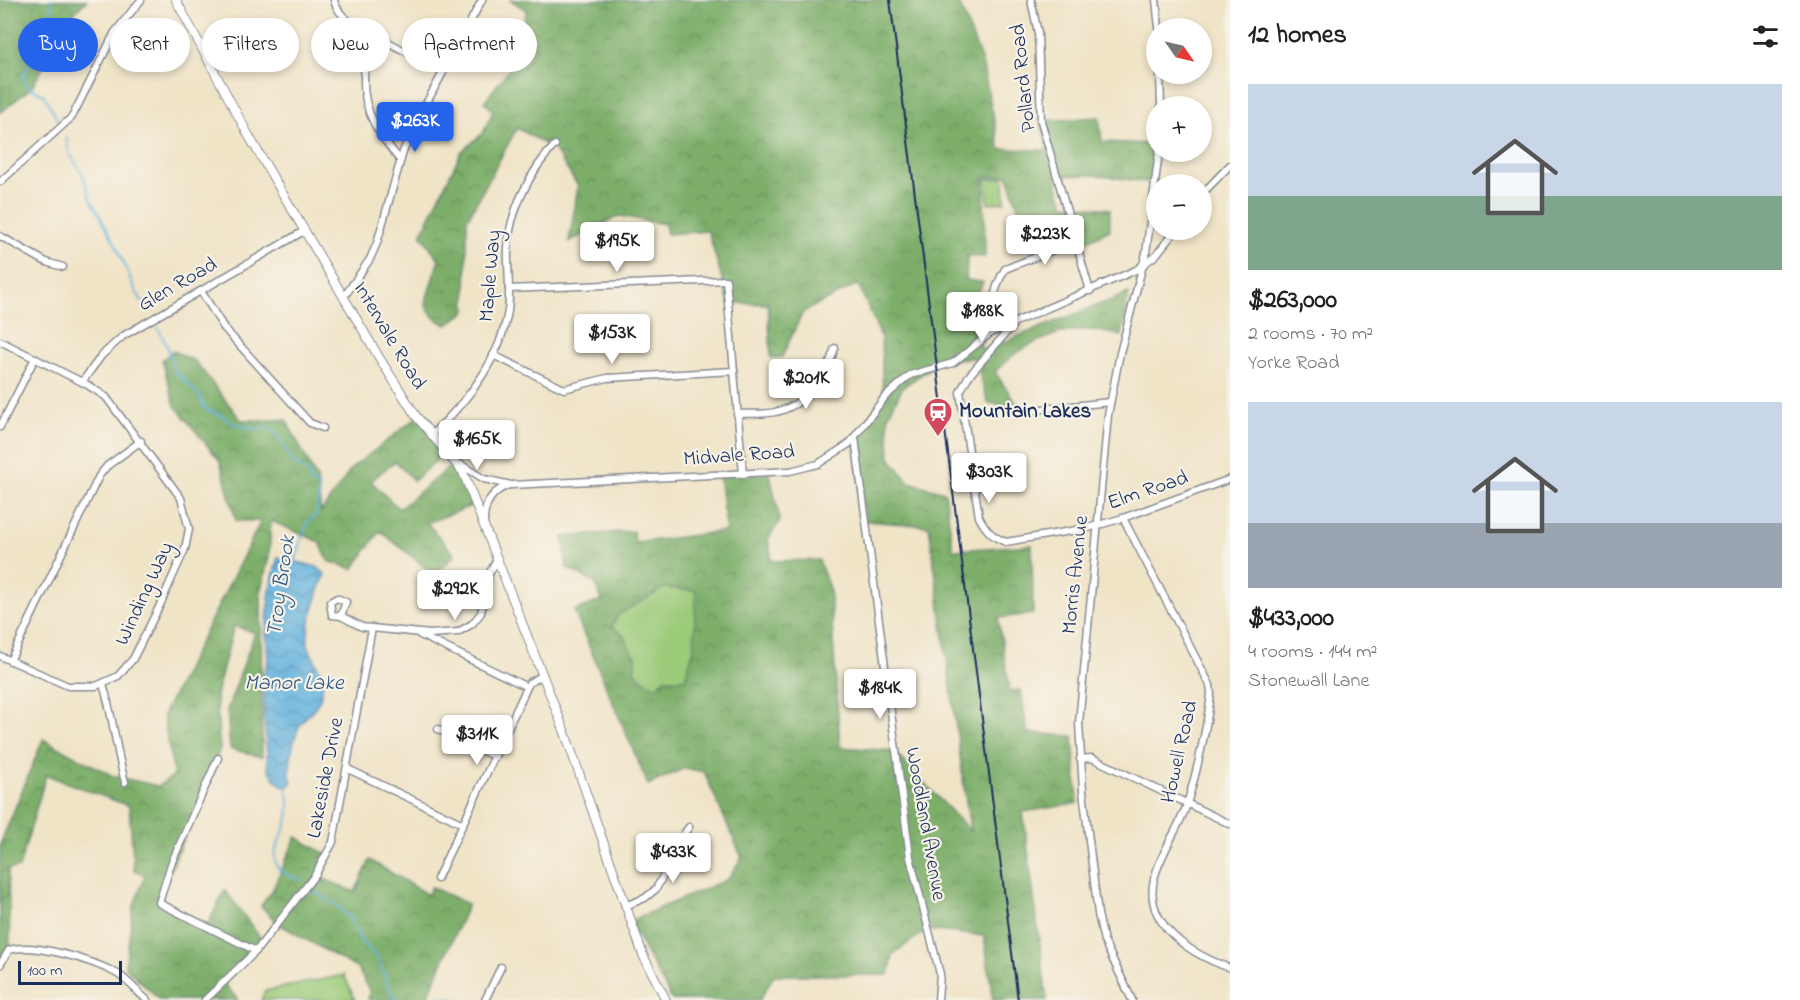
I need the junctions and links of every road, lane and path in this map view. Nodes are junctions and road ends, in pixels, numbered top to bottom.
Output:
1 (141, 0) edge
2 (176, 0) edge
3 (334, 0) edge
4 (482, 0) edge
5 (1031, 0) edge
6 (1155, 0) edge
7 (348, 18) edge
8 (472, 18) edge
9 (1158, 18) edge
10 (365, 72) edge
11 (441, 72) edge
12 (555, 145) dead end
13 (400, 160) junction
14 (1158, 162) edge
15 (1230, 165) edge
16 (0, 182) edge
17 (1212, 184) edge
18 (304, 231) junction
19 (0, 236) edge
20 (1168, 240) edge
21 (1076, 241) junction
22 (63, 267) dead end
23 (1142, 267) junction
24 (509, 289) junction
25 (201, 291) junction
26 (1090, 291) junction
27 (344, 297) junction
28 (1014, 324) junction
29 (999, 330) junction
30 (0, 341) edge
31 (835, 348) dead end
32 (493, 356) junction
33 (35, 358) junction
34 (734, 371) junction
35 (82, 382) junction
36 (1110, 402) junction
37 (1024, 411) dead end
38 (737, 414) junction
39 (0, 427) edge
40 (323, 428) dead end
41 (432, 434) junction
42 (855, 438) junction
43 (141, 441) junction
44 (453, 457) junction
45 (743, 474) junction
46 (1230, 479) edge
47 (511, 485) junction
48 (1123, 518) junction
49 (484, 523) junction
50 (1098, 525) junction
51 (497, 559) junction
52 (341, 616) dead end
53 (372, 628) junction
54 (414, 632) junction
55 (0, 656) edge
56 (10, 661) junction
57 (543, 675) junction
58 (103, 684) junction
59 (527, 687) junction
60 (438, 729) dead end
61 (495, 756) junction
62 (218, 758) dead end
63 (1080, 759) junction
64 (348, 769) junction
65 (125, 782) dead end
66 (1187, 804) junction
67 (463, 824) junction
68 (1230, 824) edge
69 (689, 827) dead end
70 (437, 879) dead end
71 (625, 906) junction
72 (256, 951) junction
73 (0, 965) edge
74 (501, 967) dead end
75 (1230, 968) edge
76 (147, 1000) edge
77 (205, 1000) edge
78 (485, 1000) edge
79 (666, 1000) edge
80 (938, 1000) edge
81 (1132, 1000) edge

1 - 16 street
2 - 18 street, Intervale Road
3 - 7 street
4 - 8 street
5 - 21 street, Pollard Road
6 - 9 street
10 - 13 street
11 - 13 street
12 - 24 street, Maple Way
13 - 27 street
14 - 23 street, Morris Avenue
15 - 17 street
18 - 25 street, Glen Road
18 - 27 street, Intervale Road
19 - 22 street
20 - 23 street, Midvale Road
21 - 26 street, Pollard Road
21 - 29 street
23 - 26 street, Midvale Road
23 - 36 street, Morris Avenue
24 - 32 street, Maple Way
24 - 34 street
25 - 35 street, Glen Road
25 - 40 street
26 - 28 street, Midvale Road
27 - 41 street, Intervale Road
28 - 29 street, Midvale Road
28 - 50 street, Elm Road
29 - 42 street, Midvale Road
30 - 33 street, Winding Way
31 - 38 street
32 - 34 street
32 - 41 street, Maple Way
33 - 35 street, Winding Way
33 - 39 street
34 - 38 street
35 - 43 street, Winding Way
36 - 37 street
36 - 50 street, Morris Avenue
38 - 45 street
41 - 44 street, Intervale Road
42 - 45 street, Midvale Road
42 - 80 street, Woodland Avenue
43 - 56 street
43 - 58 street, Winding Way
44 - 47 street, Midvale Road
44 - 49 street, Intervale Road
45 - 47 street, Midvale Road
46 - 48 street, Elm Road
47 - 49 street
48 - 50 street, Elm Road
48 - 66 street, Howell Road
49 - 51 street, Intervale Road
50 - 63 street, Morris Avenue
51 - 54 street
51 - 57 street, Intervale Road
52 - 53 street
53 - 54 street
53 - 64 street, Lakeside Drive
54 - 59 street
55 - 56 street
56 - 58 street
57 - 59 street
57 - 71 street, Intervale Road
58 - 65 street
59 - 61 street
60 - 61 street
61 - 67 street
62 - 72 street
63 - 66 street
63 - 81 street, Morris Avenue
64 - 67 street
64 - 72 street, Lakeside Drive
66 - 68 street
66 - 75 street, Howell Road
67 - 70 street
69 - 71 street
71 - 79 street, Intervale Road
72 - 77 street, Lakeside Drive
73 - 76 street
74 - 78 street

